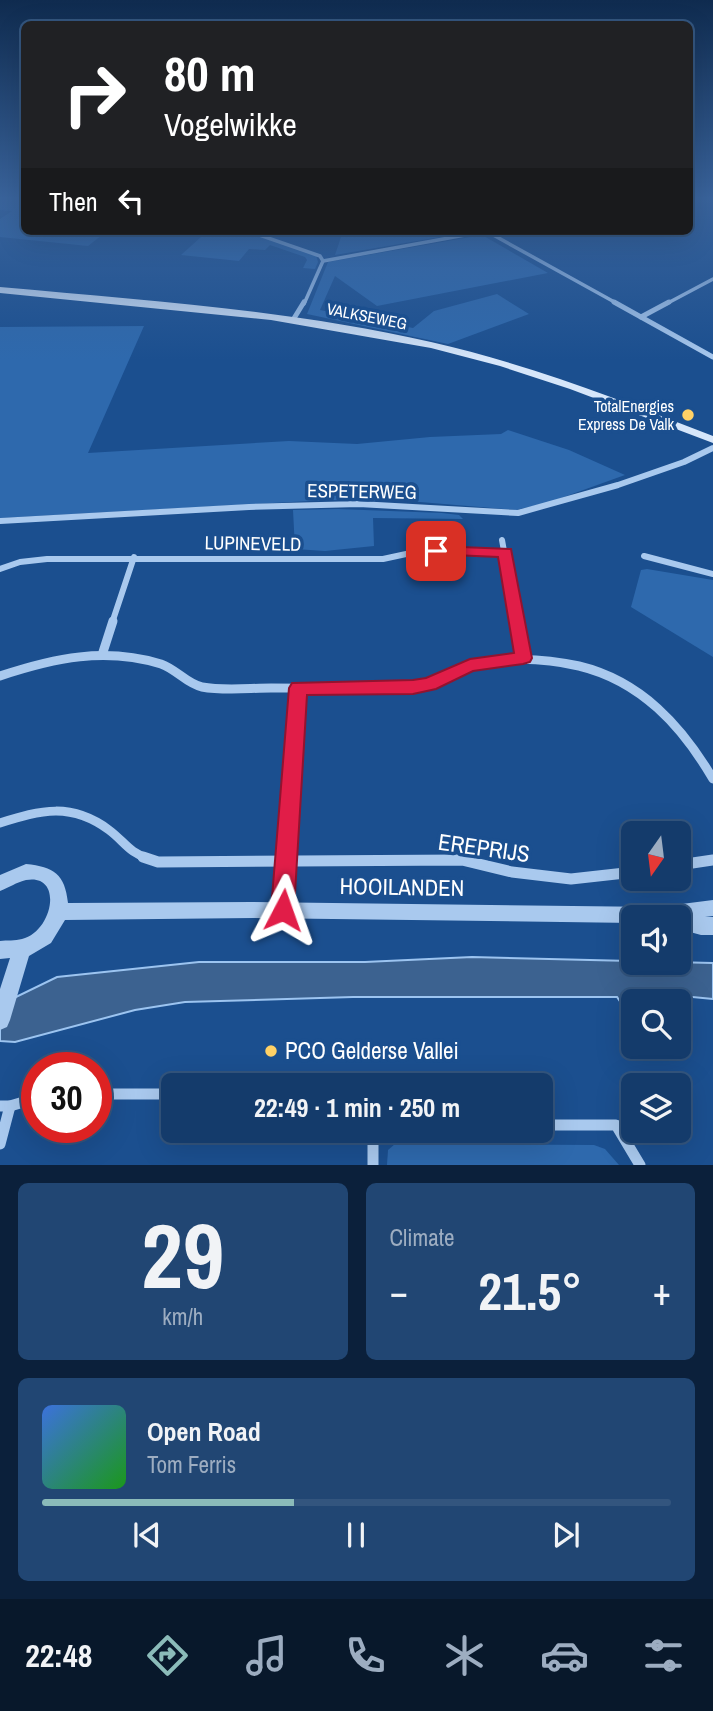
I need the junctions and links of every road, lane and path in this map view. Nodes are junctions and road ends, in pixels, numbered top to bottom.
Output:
1 (307, 251) edge
2 (375, 251) edge
3 (523, 251) edge
4 (323, 261) junction
5 (713, 279) edge
6 (0, 290) edge
7 (641, 317) junction
8 (293, 320) junction
9 (713, 357) edge
10 (713, 440) edge
11 (713, 447) edge
12 (0, 521) edge
13 (502, 540) dead end
14 (505, 552) junction
15 (645, 556) dead end
16 (134, 557) junction
17 (0, 569) edge
18 (713, 574) edge
19 (103, 652) junction
20 (523, 658) junction
21 (0, 676) edge
22 (299, 688) junction
23 (713, 779) edge
24 (0, 823) edge
25 (286, 859) junction
26 (713, 860) edge
27 (691, 863) edge
28 (621, 873) edge
29 (2, 878) edge
30 (713, 908) edge
31 (283, 910) junction
32 (60, 912) junction
33 (691, 912) edge
34 (621, 915) edge
35 (691, 923) edge
36 (713, 926) edge
37 (22, 948) junction
38 (0, 950) edge
39 (0, 1020) edge
40 (112, 1094) edge
41 (161, 1094) edge
42 (5, 1106) edge
43 (553, 1125) edge
44 (373, 1143) edge
45 (0, 1144) edge
46 (373, 1165) edge
47 (640, 1165) edge

1 - 4 street
2 - 4 street
3 - 7 street
4 - 8 street
5 - 7 street
6 - 8 main road, VALKSEWEG
7 - 9 street
8 - 10 main road, VALKSEWEG
11 - 12 street, ESPETERWEG
13 - 14 street
14 - 16 street, LUPINEVELD
14 - 20 street
15 - 18 street
16 - 17 street, LUPINEVELD
16 - 19 street
19 - 21 street
19 - 22 street
20 - 22 street
20 - 23 street
22 - 25 street
24 - 25 street, EREPRIJS
25 - 28 street, EREPRIJS
25 - 31 street
26 - 27 street
29 - 32 street
30 - 33 street, HOOILANDEN
31 - 32 street, HOOILANDEN
31 - 34 street, HOOILANDEN
32 - 37 street
35 - 36 street
37 - 38 street
37 - 39 street
40 - 41 street
42 - 45 street
43 - 47 street
44 - 46 street

